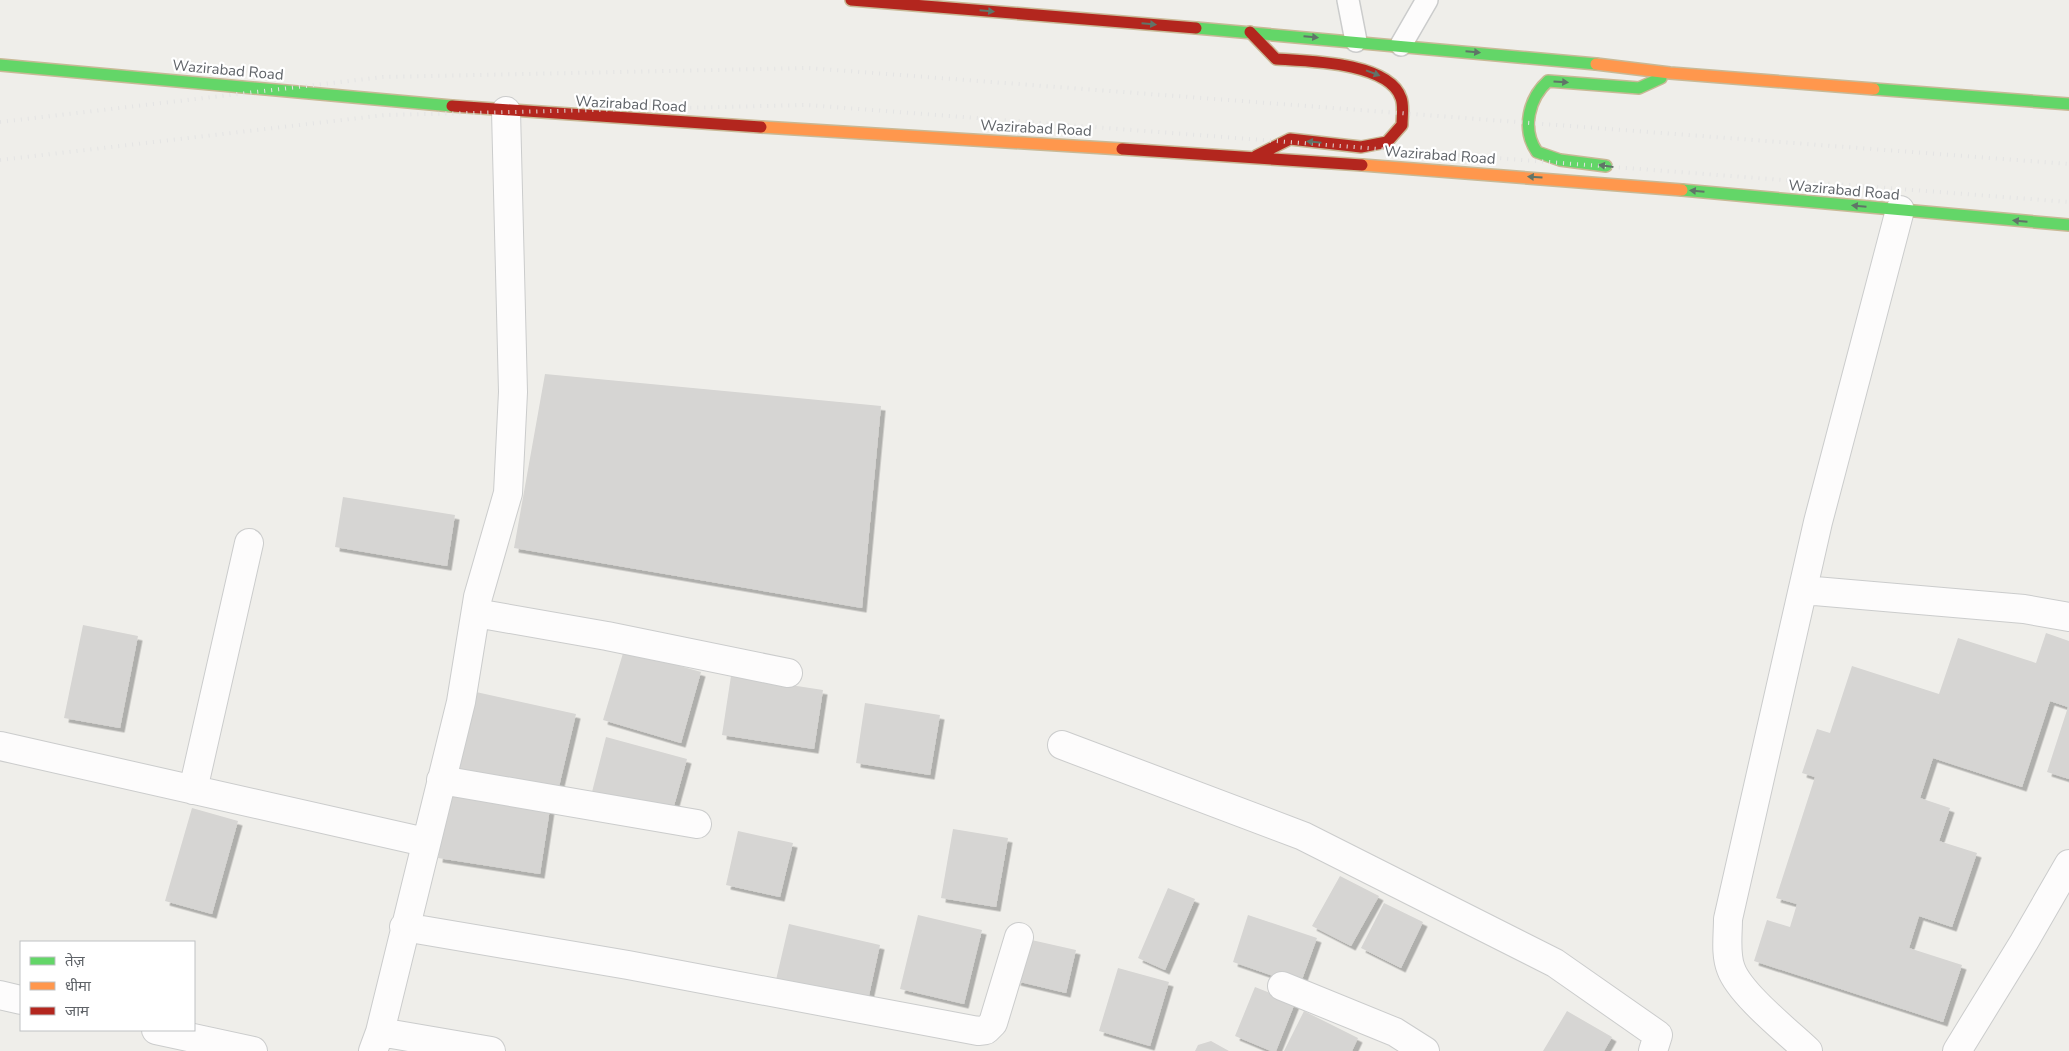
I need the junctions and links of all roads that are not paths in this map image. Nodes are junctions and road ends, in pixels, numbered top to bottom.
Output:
1 (852, 0) edge
2 (1348, 0) edge
3 (1427, 0) edge
4 (1250, 32) junction
5 (1356, 41) junction
6 (1401, 45) junction
7 (0, 65) edge
8 (1670, 73) junction
9 (2069, 104) edge
10 (506, 112) junction
11 (1255, 156) junction
12 (1621, 168) dead end
13 (1636, 175) dead end
14 (1648, 187) junction
15 (1900, 210) junction
16 (2069, 225) edge
17 (249, 543) dead end
18 (1803, 590) junction
19 (476, 613) junction
20 (2069, 616) edge
21 (788, 673) dead end
22 (1062, 745) dead end
23 (0, 746) edge
24 (442, 780) junction
25 (193, 790) junction
26 (697, 824) dead end
27 (425, 842) junction
28 (2069, 864) edge
29 (404, 927) junction
30 (1020, 937) dead end
31 (1282, 986) dead end
32 (0, 995) edge
33 (20, 1000) edge
34 (161, 1031) edge
35 (377, 1042) edge
36 (253, 1051) edge
37 (491, 1051) edge
38 (1425, 1051) edge
39 (1653, 1051) edge
40 (1808, 1051) edge
41 (1957, 1051) edge

1 -> 4 highway
2 - 5 lane
3 - 6 lane
4 -> 5 highway
4 -> 11 highway
5 - 6 highway
6 -> 8 highway
7 - 10 highway, Wazirabad Road
8 - 9 highway
12 -> 8 highway
10 - 11 highway, Wazirabad Road
10 - 19 street
14 -> 11 highway, Wazirabad Road
13 - 14 highway
15 -> 14 highway, Wazirabad Road
16 -> 15 highway, Wazirabad Road
15 - 18 street
17 - 25 street
18 - 20 street
18 - 40 street
19 - 21 street
19 - 24 street
22 - 39 street
23 - 25 street
24 - 26 street
24 - 27 street
25 - 27 street
27 - 29 street
28 - 41 street
29 - 30 street
29 - 35 street
31 - 38 street
32 - 33 street
34 - 36 street
35 - 37 street

